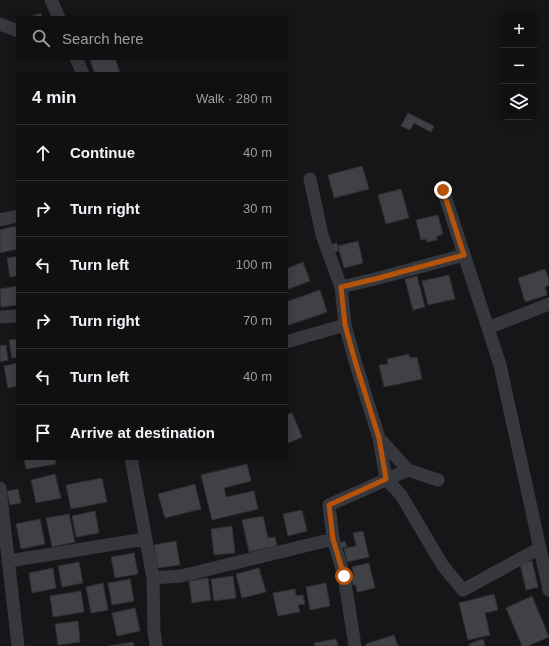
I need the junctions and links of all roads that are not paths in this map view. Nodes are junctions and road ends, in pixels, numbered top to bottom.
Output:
1 (52, 0) edge
2 (58, 16) edge
3 (0, 24) edge
4 (16, 30) edge
5 (77, 60) edge
6 (82, 72) edge
7 (310, 179) dead end
8 (443, 190) dead end
9 (16, 216) edge
10 (0, 220) edge
11 (464, 255) junction
12 (341, 287) junction
13 (549, 304) edge
14 (16, 316) edge
15 (0, 317) edge
16 (345, 325) junction
17 (488, 328) junction
18 (288, 341) edge
19 (379, 438) junction
20 (131, 460) edge
21 (408, 470) junction
22 (386, 479) junction
23 (438, 480) dead end
24 (0, 488) edge
25 (145, 538) junction
26 (333, 539) junction
27 (540, 548) junction
28 (9, 561) junction
29 (153, 578) junction
30 (549, 590) edge
31 (18, 646) edge
32 (156, 646) edge
33 (354, 646) edge

1 - 2 street
3 - 4 street
5 - 6 street
7 - 12 street
8 - 11 street
9 - 10 street
11 - 12 street
11 - 17 street
12 - 16 street
13 - 17 street
14 - 15 street
16 - 18 street
16 - 19 street
17 - 27 street
19 - 21 street
19 - 22 street
20 - 25 street
21 - 22 street
21 - 23 street
22 - 26 street
22 - 27 street
24 - 28 street
25 - 28 street
25 - 29 street
26 - 29 street
26 - 33 street
27 - 30 street
28 - 31 street
29 - 32 street

